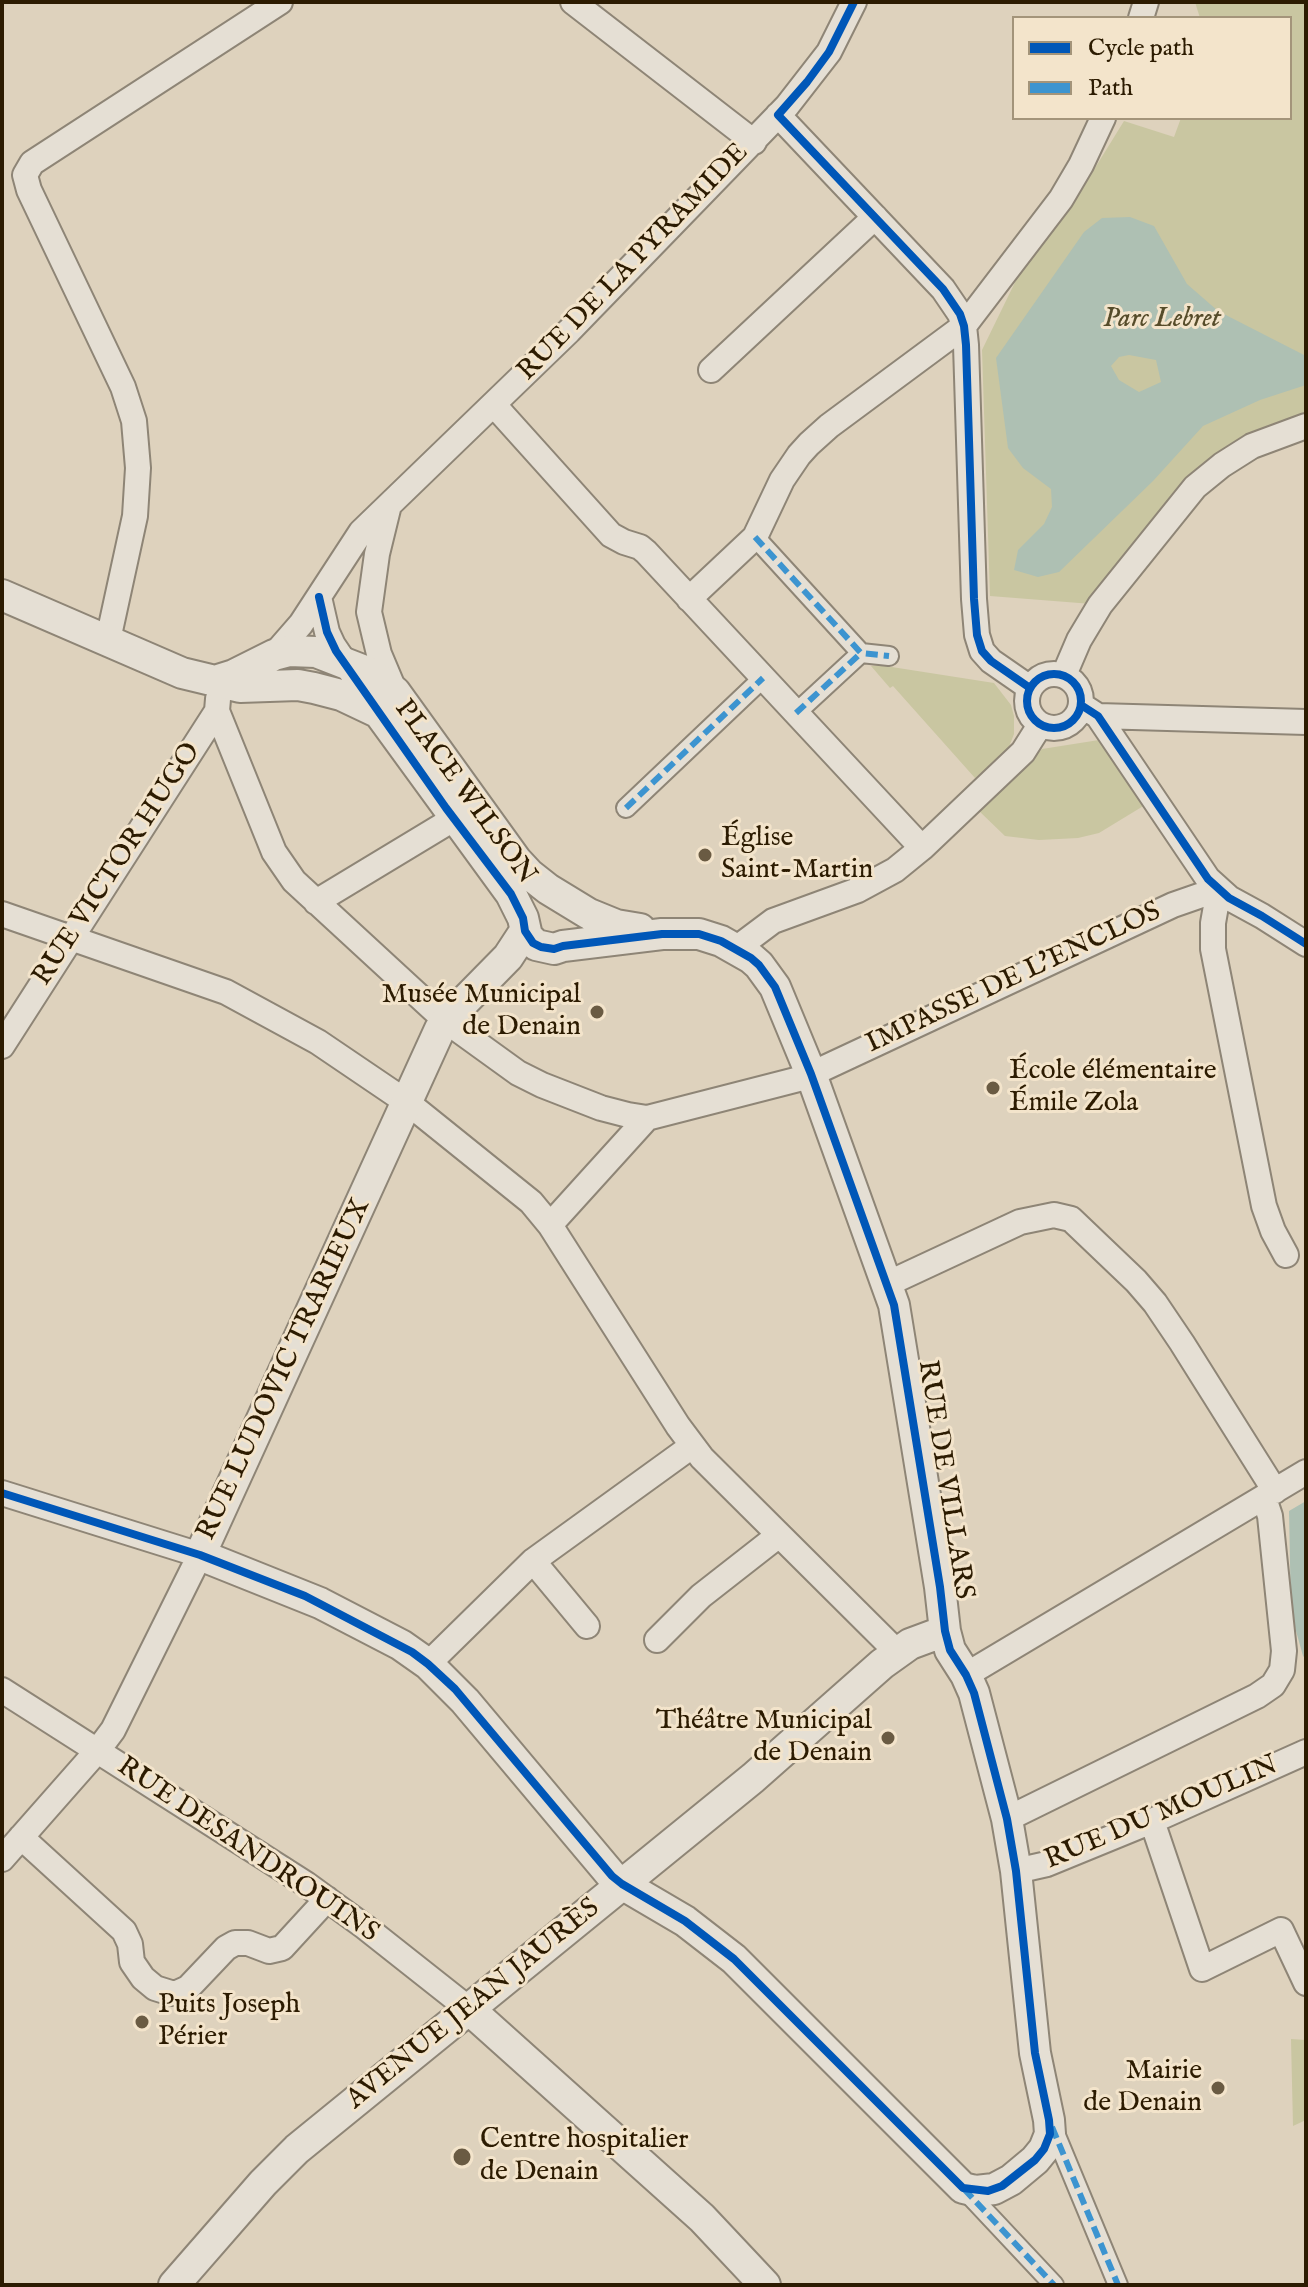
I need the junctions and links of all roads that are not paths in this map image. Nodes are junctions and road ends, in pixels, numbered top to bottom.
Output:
1 (280, 2) edge
2 (573, 2) edge
3 (854, 2) edge
4 (778, 115) junction
5 (1102, 120) edge
6 (754, 142) junction
7 (875, 217) junction
8 (964, 326) junction
9 (711, 370) dead end
10 (494, 405) junction
11 (1306, 426) edge
12 (390, 504) junction
13 (755, 537) junction
14 (2, 595) edge
15 (319, 597) junction
16 (689, 599) junction
17 (369, 612) junction
18 (108, 640) junction
19 (861, 653) junction
20 (274, 655) junction
21 (889, 656) dead end
22 (342, 661) junction
23 (1064, 675) junction
24 (763, 678) junction
25 (218, 680) junction
26 (298, 685) junction
27 (1030, 688) junction
28 (387, 702) junction
29 (1090, 710) junction
30 (217, 711) junction
31 (796, 713) junction
32 (1306, 722) edge
33 (1040, 725) junction
34 (626, 808) dead end
35 (455, 818) junction
36 (922, 848) junction
37 (1219, 889) junction
38 (564, 900) junction
39 (316, 902) junction
40 (2, 914) edge
41 (662, 934) junction
42 (538, 936) junction
43 (71, 937) junction
44 (1306, 944) edge
45 (737, 948) junction
46 (446, 1021) junction
47 (2, 1046) edge
48 (811, 1074) junction
49 (408, 1103) junction
50 (647, 1118) junction
51 (550, 1225) junction
52 (1286, 1255) dead end
53 (887, 1284) junction
54 (692, 1446) junction
55 (1306, 1472) edge
56 (2, 1493) edge
57 (1269, 1494) junction
58 (779, 1535) junction
59 (200, 1555) junction
60 (533, 1561) junction
61 (587, 1626) dead end
62 (945, 1631) junction
63 (657, 1640) dead end
64 (897, 1652) junction
65 (428, 1664) junction
66 (966, 1675) junction
67 (2, 1690) edge
68 (98, 1750) junction
69 (1297, 1756) edge
70 (1007, 1819) junction
71 (1152, 1821) junction
72 (21, 1837) junction
73 (2, 1859) edge
74 (1016, 1871) junction
75 (622, 1884) junction
76 (327, 1899) junction
77 (1306, 1983) edge
78 (470, 2010) junction
79 (1049, 2120) junction
80 (963, 2188) junction
81 (174, 2285) edge
82 (765, 2285) edge
83 (1054, 2285) edge
84 (1118, 2285) edge

1 - 18 street
2 - 6 street
3 - 4 street, RUE DE LA PYRAMIDE
4 - 6 street, RUE DE LA PYRAMIDE
4 - 7 street
5 - 8 street
6 - 10 street, RUE DE LA PYRAMIDE
7 - 8 street
7 - 9 street
8 - 13 street
8 - 27 street
10 - 12 street, RUE DE LA PYRAMIDE
10 - 16 street
11 - 23 street
12 - 15 street, RUE DE LA PYRAMIDE
12 - 17 street
13 - 16 street
13 - 19 street
14 - 18 street
15 - 20 street, RUE DE LA PYRAMIDE
15 - 22 street
16 - 24 street
17 - 22 street
17 - 28 street
18 - 25 street
19 - 21 street
19 - 31 street
20 - 22 street, PLACE WILSON
20 - 25 street, PLACE WILSON
22 - 26 street
22 - 28 street, PLACE WILSON
23 - 27 street
23 - 29 street
24 - 31 street
24 - 34 street
25 - 26 street, PLACE WILSON
25 - 30 street, RUE VICTOR HUGO
26 - 28 street, PLACE WILSON
27 - 33 street
28 - 35 street, PLACE WILSON
28 - 38 street, PLACE WILSON
29 - 32 street
29 - 33 street
29 - 37 street
30 - 39 street
30 - 43 street, RUE VICTOR HUGO
31 - 36 street
33 - 36 street
35 - 39 street
35 - 42 street, PLACE WILSON
36 - 45 street
37 - 44 street
37 - 48 street, IMPASSE DE L'ENCLOS
37 - 52 street
38 - 41 street, PLACE WILSON
38 - 42 street, PLACE WILSON
38 - 42 street
39 - 46 street
40 - 43 street
41 - 42 street
41 - 45 street, RUE DE VILLARS
42 - 46 street, RUE LUDOVIC TRARIEUX
43 - 47 street, RUE VICTOR HUGO
43 - 49 street
45 - 48 street, RUE DE VILLARS
46 - 49 street, RUE LUDOVIC TRARIEUX
46 - 50 street
48 - 50 street, IMPASSE DE L'ENCLOS
48 - 53 street, RUE DE VILLARS
49 - 51 street
49 - 59 street, RUE LUDOVIC TRARIEUX
50 - 51 street
51 - 54 street
53 - 57 street
53 - 62 street, RUE DE VILLARS
54 - 58 street
54 - 60 street
55 - 57 street
56 - 59 street
57 - 66 street
57 - 70 street
58 - 63 street
58 - 64 street
59 - 65 street
59 - 68 street, RUE LUDOVIC TRARIEUX
60 - 61 street
60 - 65 street
62 - 64 street, AVENUE JEAN JAURÈS
62 - 66 street, RUE DE VILLARS
64 - 75 street, AVENUE JEAN JAURÈS
65 - 75 street
66 - 70 street, RUE DE VILLARS
67 - 68 street, RUE DESANDROUINS
68 - 72 street, RUE LUDOVIC TRARIEUX
68 - 76 street, RUE DESANDROUINS
69 - 71 street, RUE DU MOULIN
70 - 74 street, RUE DE VILLARS
71 - 74 street, RUE DU MOULIN
71 - 77 street
72 - 73 street, RUE LUDOVIC TRARIEUX
72 - 76 street
74 - 79 street, RUE DE VILLARS
75 - 78 street, AVENUE JEAN JAURÈS
75 - 80 street
76 - 78 street, RUE DESANDROUINS
78 - 81 street, AVENUE JEAN JAURÈS
78 - 82 street, RUE DESANDROUINS
79 - 80 street
79 - 84 street, RUE DE VILLARS
80 - 83 street

